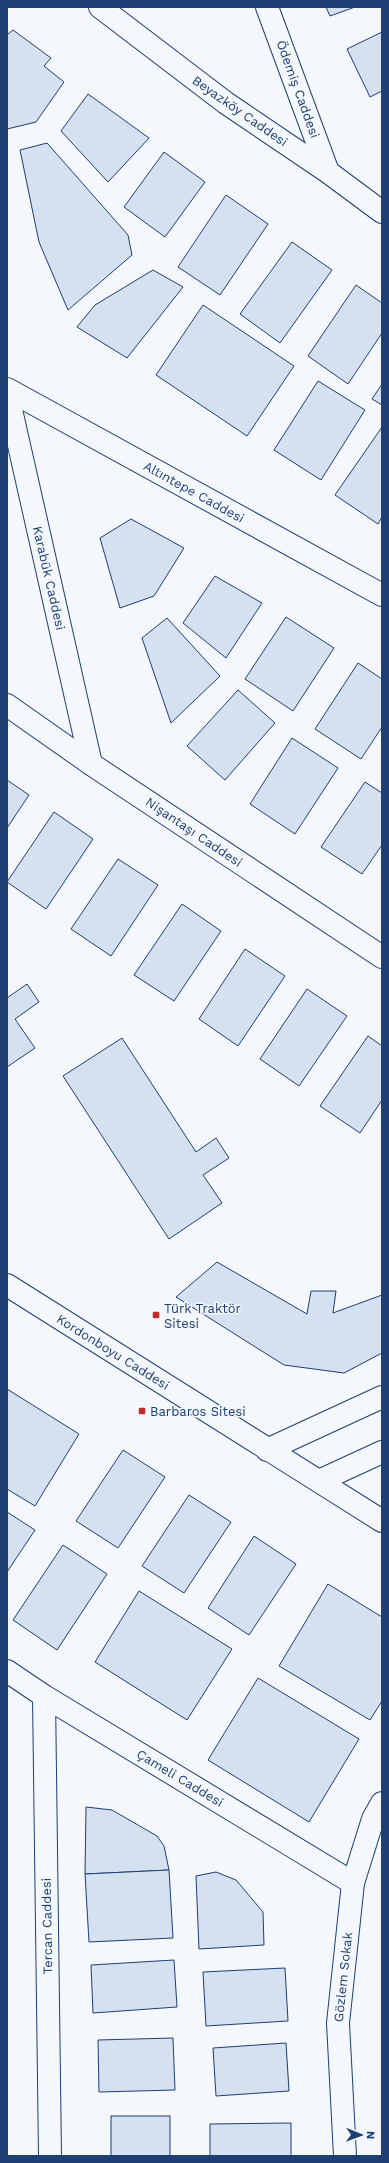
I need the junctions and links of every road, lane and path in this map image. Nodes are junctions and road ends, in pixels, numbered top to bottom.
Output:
1 (100, 7) edge
2 (268, 7) edge
3 (328, 172) junction
4 (382, 212) edge
5 (7, 391) edge
6 (382, 595) edge
7 (7, 705) edge
8 (91, 764) junction
9 (382, 957) edge
10 (7, 1285) edge
11 (382, 1397) edge
12 (267, 1450) junction
13 (382, 1452) edge
14 (319, 1481) junction
15 (382, 1521) edge
16 (7, 1672) edge
17 (44, 1696) junction
18 (382, 1803) edge
19 (353, 1883) junction
20 (50, 2156) edge
21 (345, 2156) edge

1 - 3 street, Beyazköy Caddesi
2 - 3 street, Ödemiş Caddesi
3 - 4 street, Beyazköy Caddesi
5 - 6 street, Altıntepe Caddesi
5 - 8 street, Karabük Caddesi
7 - 8 street, Nişantaşı Caddesi
8 - 9 street, Nişantaşı Caddesi
10 - 12 street, Kordonboyu Caddesi
11 - 12 street
12 - 14 street, Kordonboyu Caddesi
13 - 14 street
14 - 15 street, Kordonboyu Caddesi
16 - 17 street, Çameli Caddesi
17 - 19 street, Çameli Caddesi
17 - 20 street, Tercan Caddesi
18 - 19 street, Gözlem Sokak
19 - 21 street, Gözlem Sokak

